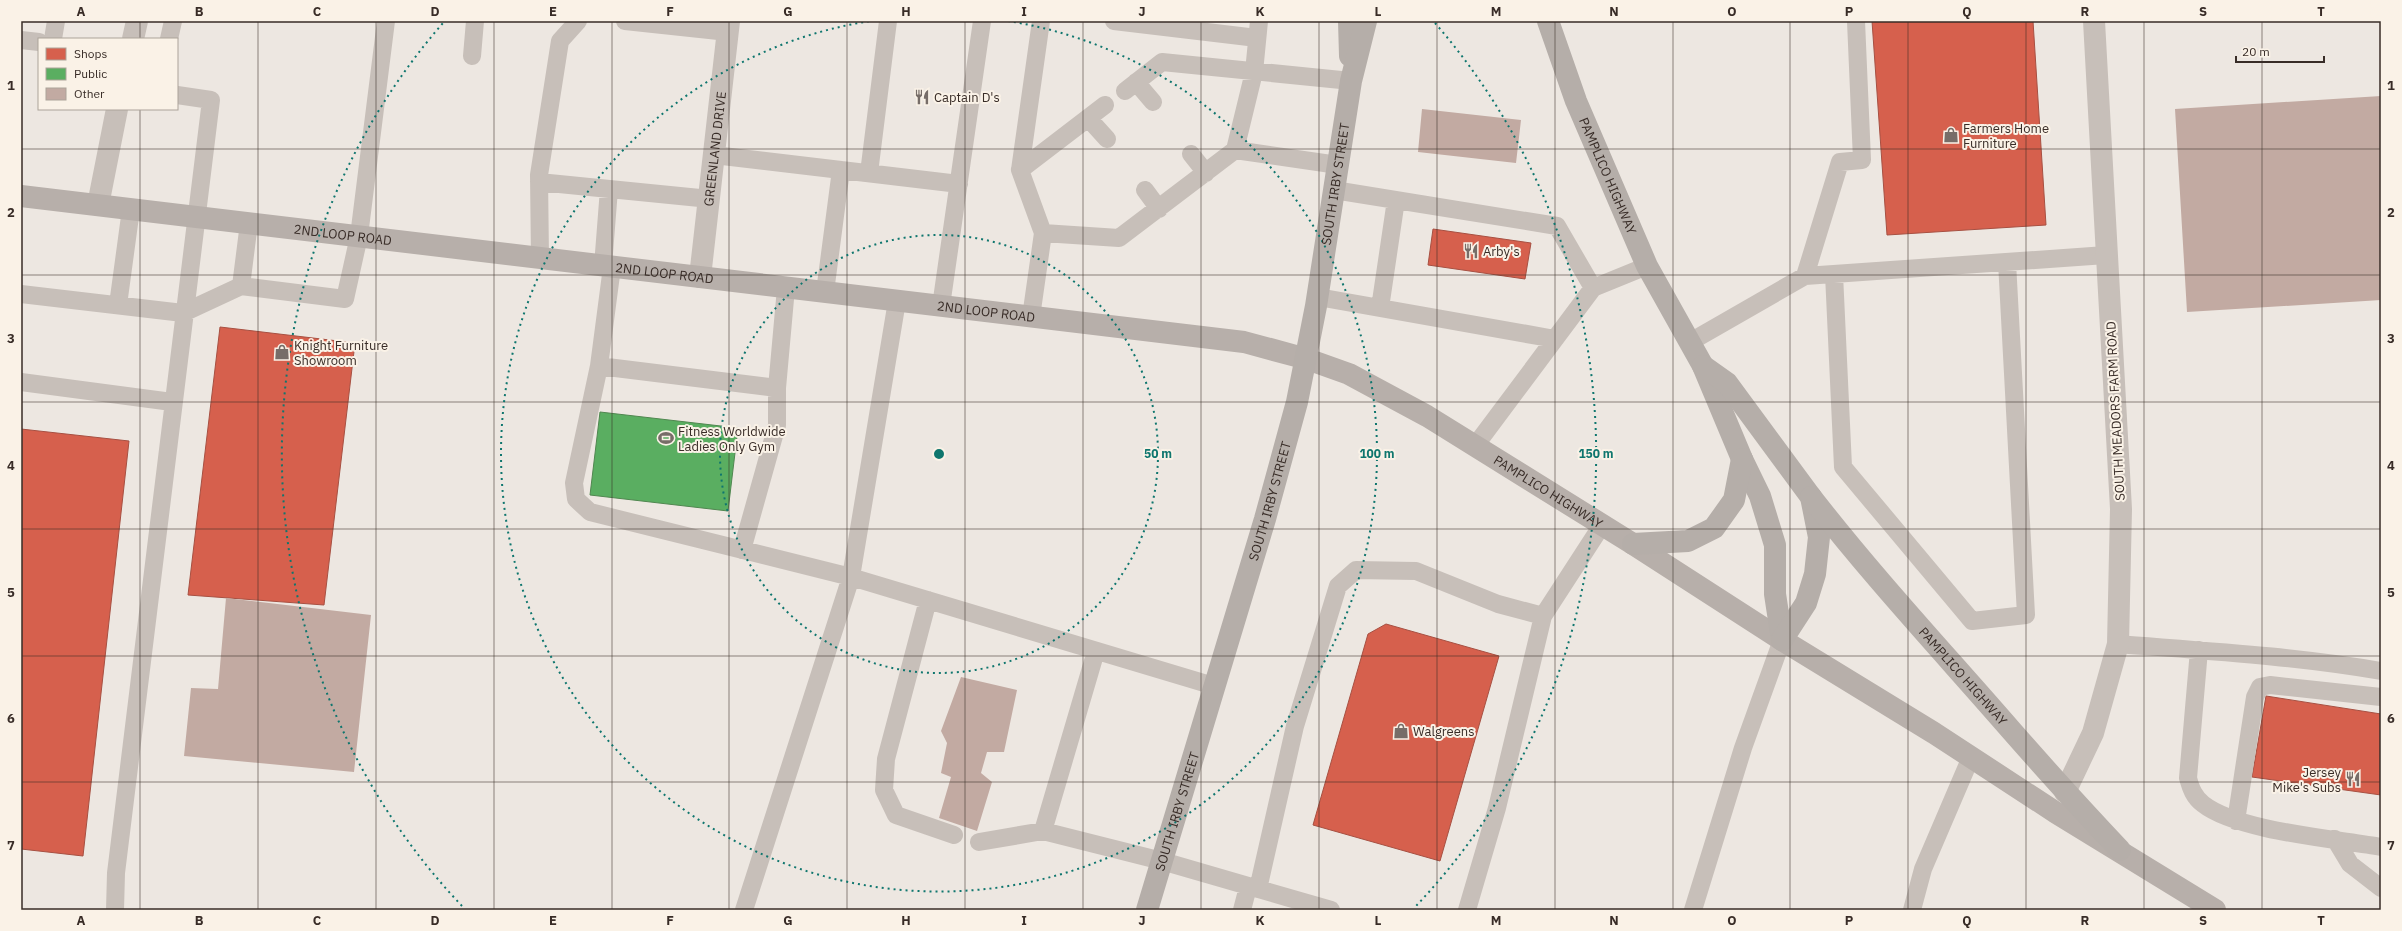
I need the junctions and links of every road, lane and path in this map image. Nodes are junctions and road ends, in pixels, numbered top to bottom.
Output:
1 (56, 21) edge
2 (137, 21) edge
3 (173, 21) edge
4 (386, 21) edge
5 (475, 21) edge
6 (578, 21) edge
7 (625, 21) edge
8 (888, 21) edge
9 (982, 21) edge
10 (1041, 21) edge
11 (1114, 21) edge
12 (1349, 21) edge
13 (1366, 21) edge
14 (1548, 21) edge
15 (1856, 21) edge
16 (2094, 21) edge
17 (728, 27) edge
18 (1258, 30) edge
19 (53, 38) edge
20 (133, 38) edge
21 (169, 38) edge
22 (21, 40) edge
23 (38, 42) edge
24 (472, 56) dead end
25 (1254, 72) junction
26 (1351, 81) junction
27 (178, 95) edge
28 (1153, 102) dead end
29 (1105, 105) dead end
30 (118, 110) edge
31 (1088, 118) junction
32 (1107, 139) dead end
33 (1235, 150) junction
34 (1191, 154) dead end
35 (714, 155) junction
36 (1338, 165) junction
37 (841, 170) junction
38 (1020, 170) junction
39 (869, 173) junction
40 (1206, 173) junction
41 (539, 182) junction
42 (959, 184) junction
43 (609, 189) junction
44 (1145, 190) dead end
45 (1334, 190) junction
46 (21, 196) edge
47 (710, 199) junction
48 (1396, 200) junction
49 (98, 205) junction
50 (131, 209) junction
51 (1159, 209) junction
52 (195, 216) junction
53 (249, 223) junction
54 (1043, 233) junction
55 (359, 236) junction
56 (2106, 255) junction
57 (540, 258) junction
58 (2007, 262) junction
59 (607, 266) junction
60 (1647, 266) junction
61 (1834, 274) junction
62 (1805, 276) junction
63 (700, 277) junction
64 (241, 286) junction
65 (786, 288) junction
66 (1593, 288) junction
67 (825, 292) junction
68 (21, 294) edge
69 (1318, 297) junction
70 (897, 301) junction
71 (118, 306) junction
72 (941, 306) junction
73 (1380, 308) junction
74 (183, 313) junction
75 (1031, 317) junction
76 (1555, 338) junction
77 (1690, 342) junction
78 (1307, 359) junction
79 (599, 366) junction
80 (1703, 366) junction
81 (21, 382) edge
82 (777, 388) junction
83 (172, 402) junction
84 (1475, 446) junction
85 (1742, 459) junction
86 (1811, 497) junction
87 (1602, 525) junction
88 (1633, 544) junction
89 (742, 550) junction
90 (851, 577) junction
91 (928, 600) junction
92 (1543, 616) junction
93 (1782, 640) junction
94 (2118, 644) junction
95 (1096, 650) junction
96 (2199, 650) junction
97 (2381, 670) edge
98 (1214, 686) junction
99 (2381, 697) edge
100 (1971, 757) junction
101 (2065, 792) junction
102 (2236, 821) junction
103 (1043, 831) junction
104 (954, 835) dead end
105 (2335, 839) junction
106 (978, 842) dead end
107 (2381, 847) edge
108 (2120, 850) junction
109 (1162, 861) junction
110 (1253, 888) junction
111 (2381, 888) edge
112 (115, 910) edge
113 (744, 910) edge
114 (1147, 910) edge
115 (1242, 910) edge
116 (1331, 910) edge
117 (1467, 910) edge
118 (1693, 910) edge
119 (1912, 910) edge
120 (2215, 910) edge

1 - 19 lane
2 - 20 street
3 - 21 lane
4 - 55 lane
5 - 24 lane
6 - 41 lane
7 - 17 lane
8 - 39 lane
9 - 42 lane
10 - 38 lane
11 - 18 lane
12 - 26 main road, SOUTH IRBY STREET
13 - 26 main road, SOUTH IRBY STREET
14 - 60 main road, PAMPLICO HIGHWAY
15 - 62 lane
16 - 56 street, SOUTH MEADORS FARM ROAD
17 - 35 street, GREENLAND DRIVE
18 - 25 lane
22 - 23 lane
25 - 26 lane
25 - 28 lane
25 - 33 lane
26 - 36 main road, SOUTH IRBY STREET
27 - 52 lane
29 - 31 lane
30 - 49 street
31 - 32 lane
31 - 38 lane
33 - 36 lane
33 - 40 lane
34 - 40 lane
35 - 37 lane
35 - 47 street, GREENLAND DRIVE
36 - 45 main road, SOUTH IRBY STREET
37 - 39 lane
37 - 67 lane
38 - 54 lane
39 - 42 lane
40 - 51 lane
41 - 43 lane
41 - 57 lane
42 - 72 lane
43 - 47 lane
43 - 59 lane
44 - 51 lane
45 - 48 lane
45 - 69 main road, SOUTH IRBY STREET
46 - 49 main road, 2ND LOOP ROAD
47 - 63 street, GREENLAND DRIVE
48 - 66 lane
48 - 73 lane
49 - 50 main road, 2ND LOOP ROAD
50 - 52 main road, 2ND LOOP ROAD
50 - 71 lane
51 - 54 lane
52 - 53 main road, 2ND LOOP ROAD
52 - 74 lane
53 - 55 main road, 2ND LOOP ROAD
53 - 64 lane
54 - 75 lane
55 - 57 main road, 2ND LOOP ROAD
55 - 64 lane
56 - 58 lane
56 - 94 street, SOUTH MEADORS FARM ROAD
57 - 59 main road, 2ND LOOP ROAD
58 - 61 lane
58 - 61 lane
59 - 63 main road, 2ND LOOP ROAD
59 - 79 lane
60 - 66 lane
60 - 77 main road, PAMPLICO HIGHWAY
61 - 62 lane
62 - 77 lane
63 - 65 main road, 2ND LOOP ROAD
64 - 74 lane
65 - 67 main road, 2ND LOOP ROAD
65 - 82 lane
66 - 76 lane
67 - 70 main road, 2ND LOOP ROAD
68 - 71 lane
69 - 73 lane
69 - 78 main road, SOUTH IRBY STREET
70 - 72 main road, 2ND LOOP ROAD
70 - 90 lane
71 - 74 lane
72 - 75 main road, 2ND LOOP ROAD
73 - 76 lane
74 - 83 lane
75 - 78 main road, 2ND LOOP ROAD
76 - 84 lane
77 - 80 main road, PAMPLICO HIGHWAY
78 - 84 main road, PAMPLICO HIGHWAY
78 - 98 main road, SOUTH IRBY STREET
79 - 82 lane
79 - 89 lane
80 - 85 main road, PAMPLICO HIGHWAY
80 - 86 main road, PAMPLICO HIGHWAY
81 - 83 lane
82 - 89 lane
83 - 112 lane
84 - 87 main road, PAMPLICO HIGHWAY
85 - 88 main road
85 - 93 main road, PAMPLICO HIGHWAY
86 - 93 main road, PAMPLICO HIGHWAY
86 - 101 main road, PAMPLICO HIGHWAY
87 - 88 main road, PAMPLICO HIGHWAY
87 - 92 lane
88 - 93 main road, PAMPLICO HIGHWAY
89 - 90 lane
90 - 91 lane
90 - 113 lane
91 - 95 lane
91 - 104 lane
92 - 110 lane
92 - 117 lane
93 - 100 main road, PAMPLICO HIGHWAY
93 - 118 lane
94 - 96 lane
94 - 101 street, SOUTH MEADORS FARM ROAD
95 - 98 lane
95 - 103 lane
96 - 97 lane
96 - 102 lane
98 - 109 main road, SOUTH IRBY STREET
99 - 102 lane
100 - 108 main road, PAMPLICO HIGHWAY
100 - 119 lane
101 - 108 main road, PAMPLICO HIGHWAY
102 - 105 lane
103 - 106 lane
103 - 109 lane
105 - 107 lane
105 - 111 lane
108 - 120 main road, PAMPLICO HIGHWAY
109 - 110 lane
109 - 114 main road, SOUTH IRBY STREET
110 - 115 lane
110 - 116 lane

